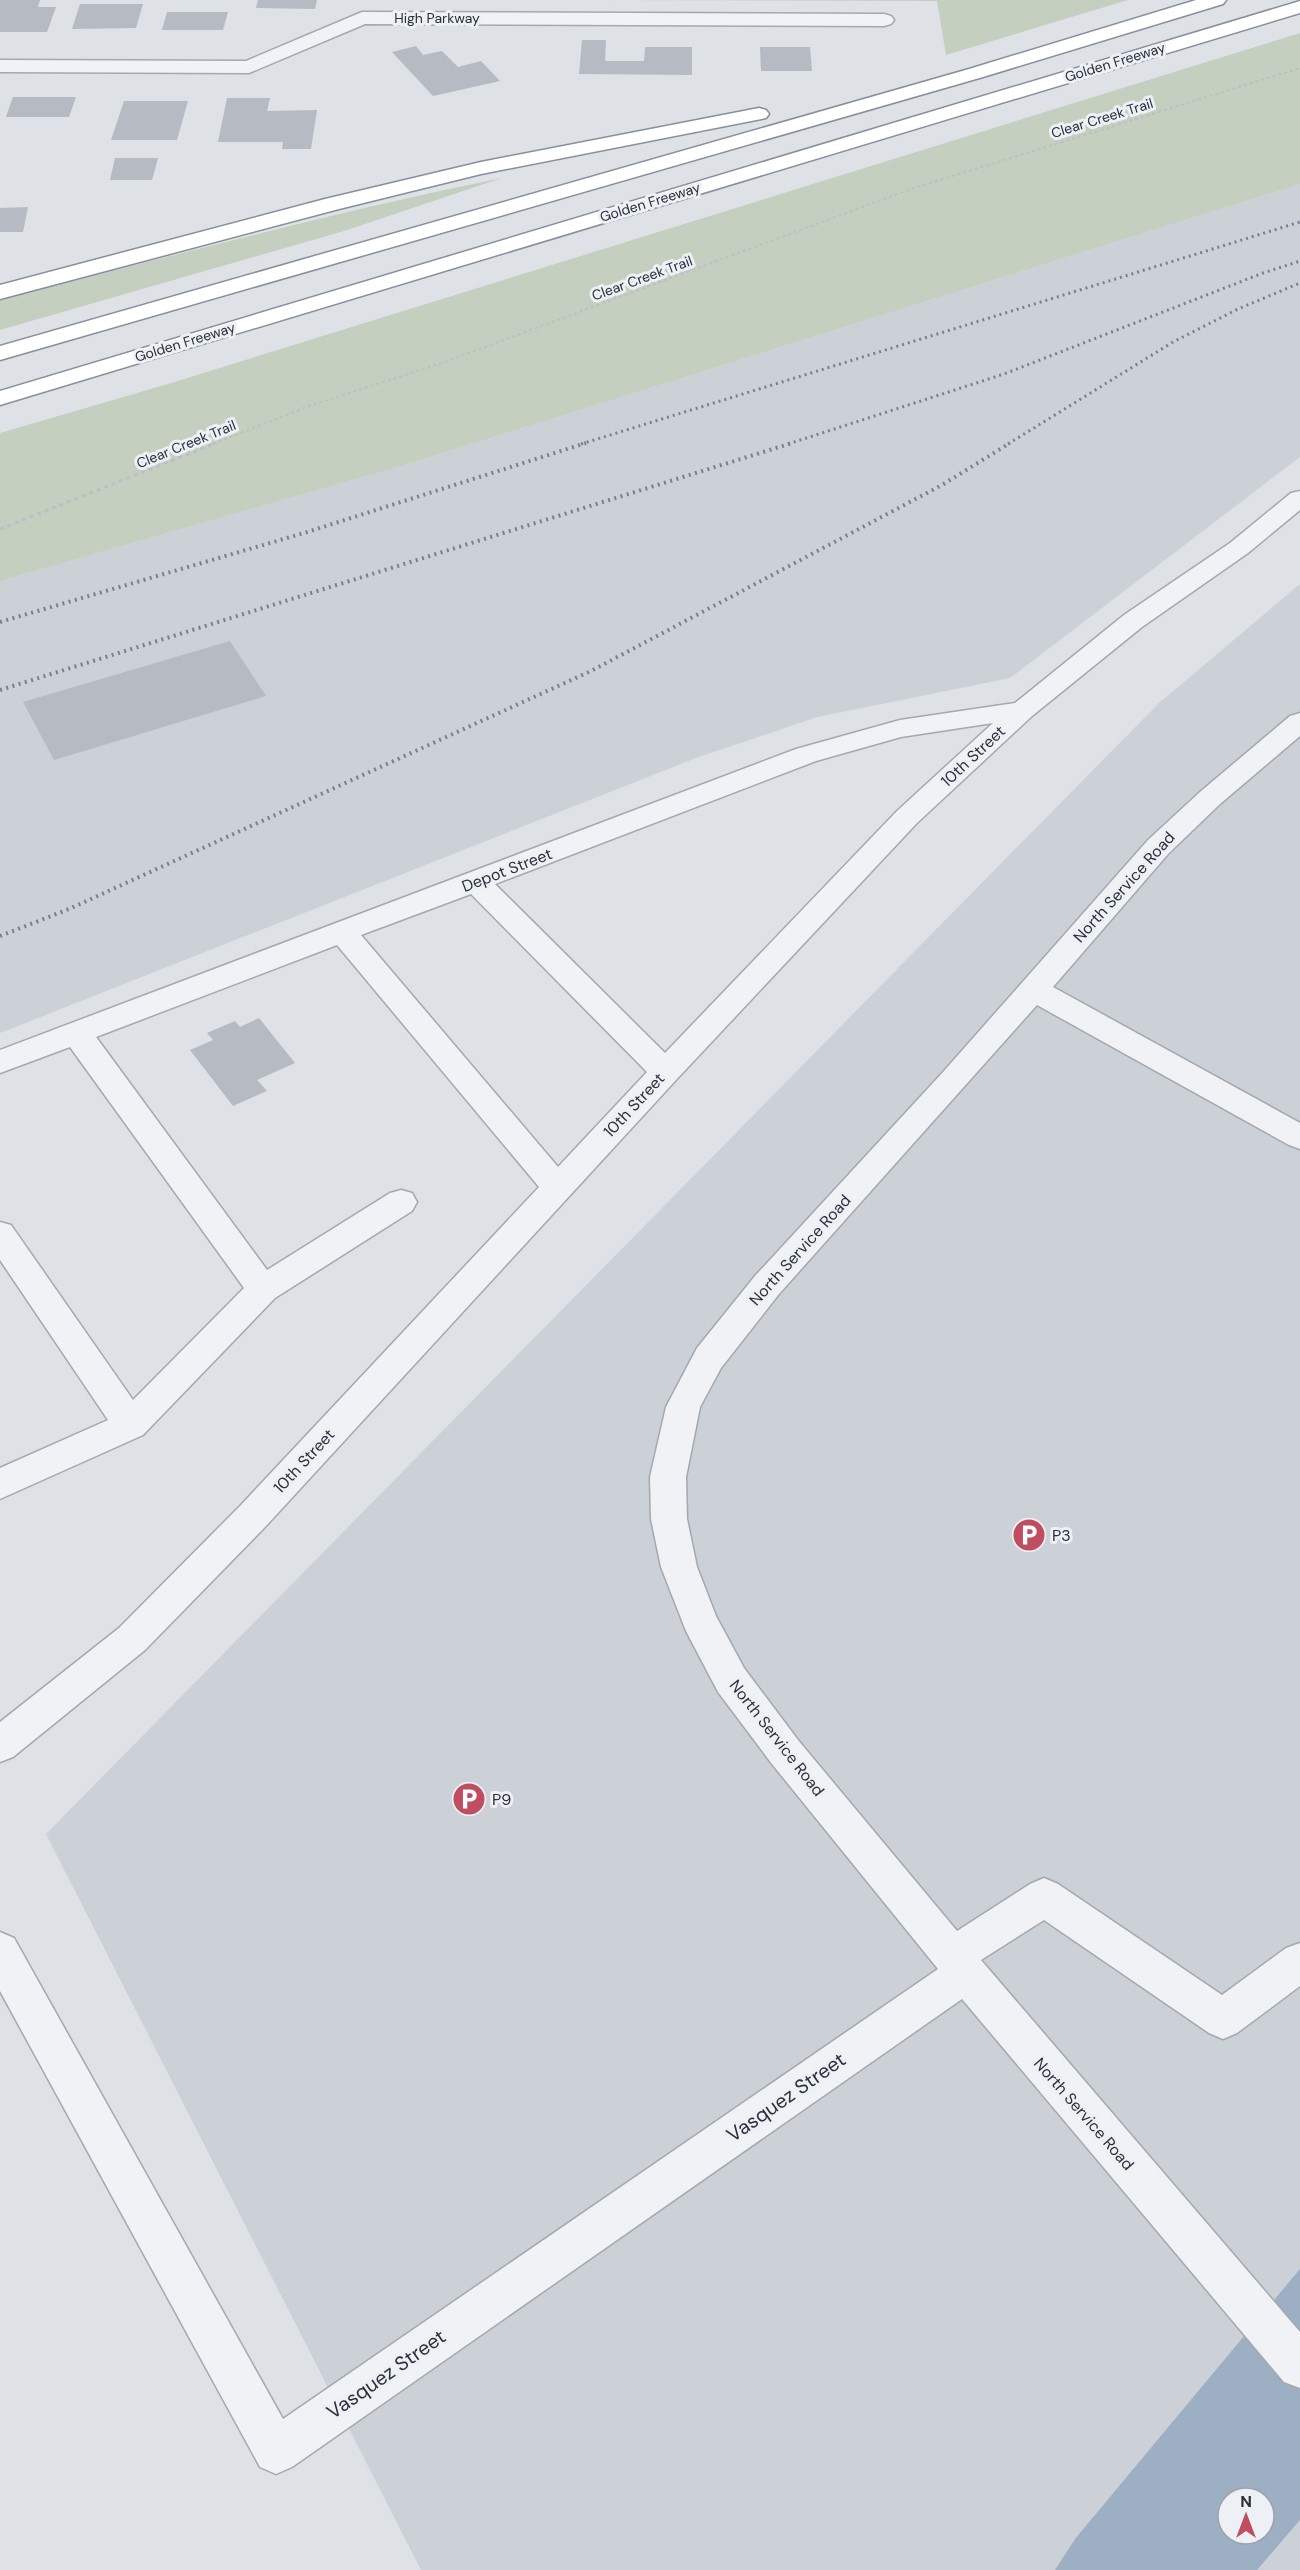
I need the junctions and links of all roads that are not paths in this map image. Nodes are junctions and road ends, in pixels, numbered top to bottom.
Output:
1 (1216, 0) edge
2 (1300, 7) edge
3 (364, 9) edge
4 (884, 20) dead end
5 (0, 66) edge
6 (976, 74) junction
7 (0, 292) edge
8 (0, 353) edge
9 (0, 398) edge
10 (1300, 498) edge
11 (1023, 710) junction
12 (1300, 722) edge
13 (476, 882) junction
14 (342, 932) junction
15 (1033, 989) junction
16 (76, 1033) junction
17 (0, 1062) edge
18 (665, 1072) junction
19 (1300, 1137) edge
20 (557, 1187) junction
21 (401, 1202) dead end
22 (0, 1234) edge
23 (264, 1289) junction
24 (131, 1425) junction
25 (0, 1484) edge
26 (0, 1745) edge
27 (0, 1951) edge
28 (1300, 1962) edge
29 (959, 1964) junction
30 (1300, 2366) edge

1 - 6 highway, Golden Freeway
2 - 9 highway, Golden Freeway
3 - 4 street, High Parkway
3 - 5 street, High Parkway
6 - 7 highway
6 - 8 highway, Golden Freeway
10 - 11 street, 10th Street
11 - 13 street, Depot Street
11 - 18 street, 10th Street
12 - 15 street, North Service Road
13 - 14 street, Depot Street
13 - 18 street
14 - 16 street, Depot Street
14 - 20 street
15 - 19 street
15 - 29 street, North Service Road
16 - 17 street, Depot Street
16 - 23 street
18 - 20 street, 10th Street
20 - 26 street, 10th Street
21 - 23 street
22 - 24 street
23 - 24 street
24 - 25 street
27 - 29 street, Vasquez Street
28 - 29 street
29 - 30 street, North Service Road

